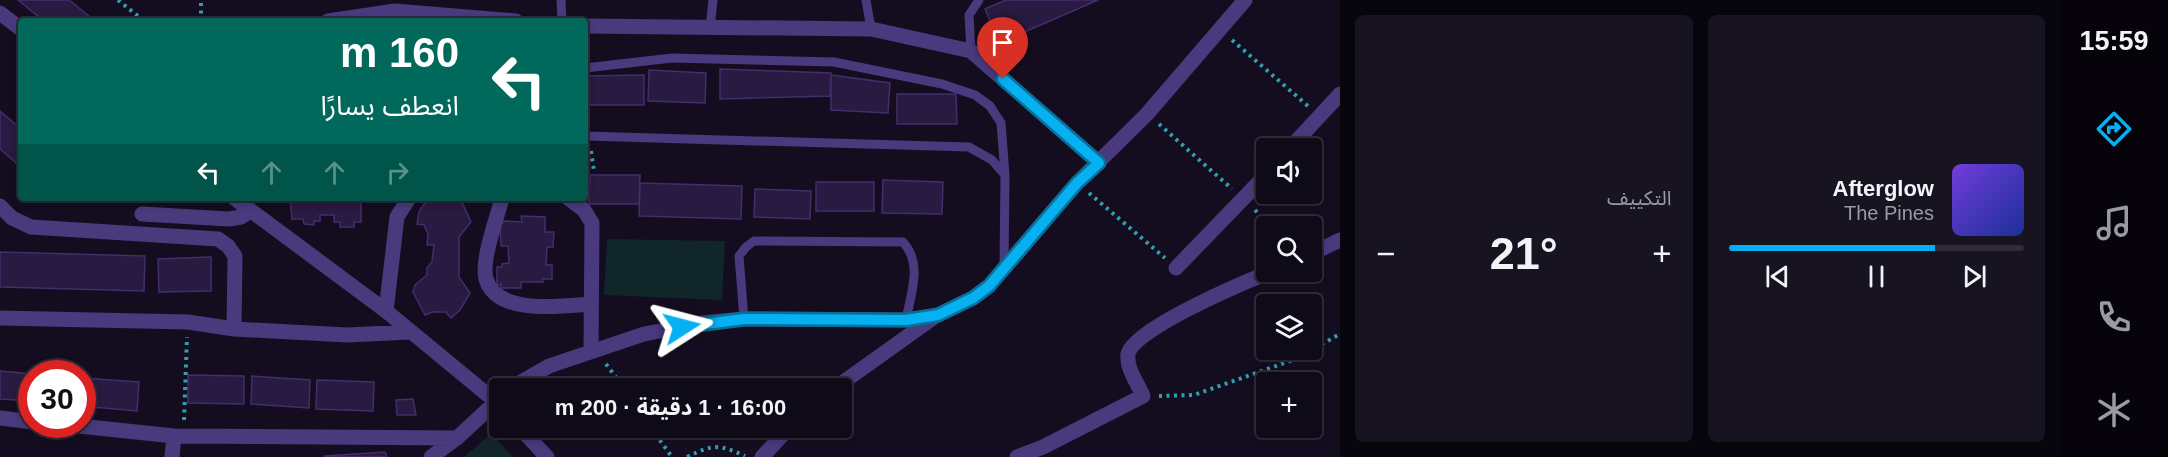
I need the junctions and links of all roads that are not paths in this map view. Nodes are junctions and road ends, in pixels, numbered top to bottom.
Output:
1 (561, 0) edge
2 (713, 0) edge
3 (866, 0) edge
4 (979, 0) edge
5 (1245, 0) edge
6 (0, 13) edge
7 (348, 18) edge
8 (480, 18) edge
9 (562, 18) edge
10 (588, 26) edge
11 (18, 27) edge
12 (710, 28) junction
13 (871, 28) junction
14 (971, 51) junction
15 (588, 68) edge
16 (1340, 94) edge
17 (588, 136) edge
18 (1299, 138) edge
19 (1099, 163) junction
20 (1005, 175) junction
21 (1256, 186) edge
22 (238, 201) edge
23 (407, 201) edge
24 (501, 201) edge
25 (572, 201) edge
26 (0, 206) edge
27 (250, 211) junction
28 (142, 214) dead end
29 (1340, 240) edge
30 (1322, 249) edge
31 (1176, 268) road end
32 (1004, 269) junction
33 (1256, 278) edge
34 (591, 304) junction
35 (386, 310) junction
36 (938, 315) junction
37 (0, 318) edge
38 (744, 319) junction
39 (906, 320) junction
40 (234, 329) junction
41 (410, 332) junction
42 (591, 352) junction
43 (528, 378) edge
44 (849, 378) edge
45 (489, 394) edge
46 (489, 409) edge
47 (0, 418) edge
48 (18, 420) edge
49 (96, 428) edge
50 (179, 436) junction
51 (457, 438) junction
52 (529, 438) edge
53 (780, 438) edge
54 (172, 457) edge
55 (431, 457) edge
56 (547, 457) edge
57 (762, 457) edge
58 (1017, 457) edge

1 - 9 lane
2 - 12 lane
3 - 13 lane
4 - 14 lane
5 - 19 street
6 - 11 street
7 - 8 street
10 - 12 street
12 - 13 street
13 - 14 street
14 - 19 street
15 - 20 lane
16 - 18 street
17 - 20 lane
19 - 32 street
20 - 32 lane
21 - 31 street
22 - 27 street
23 - 35 street
24 - 34 street
25 - 34 street
26 - 40 street
27 - 28 street
27 - 35 street
29 - 30 street
32 - 36 street
33 - 58 street
34 - 42 street
35 - 41 street
36 - 39 street
36 - 44 street
37 - 40 street
38 - 39 street
38 - 39 lane
38 - 42 street
40 - 41 street
41 - 45 street
42 - 43 street
46 - 51 street
47 - 48 street
49 - 50 street
50 - 51 street
50 - 54 street
51 - 55 street
52 - 56 street
53 - 57 street

